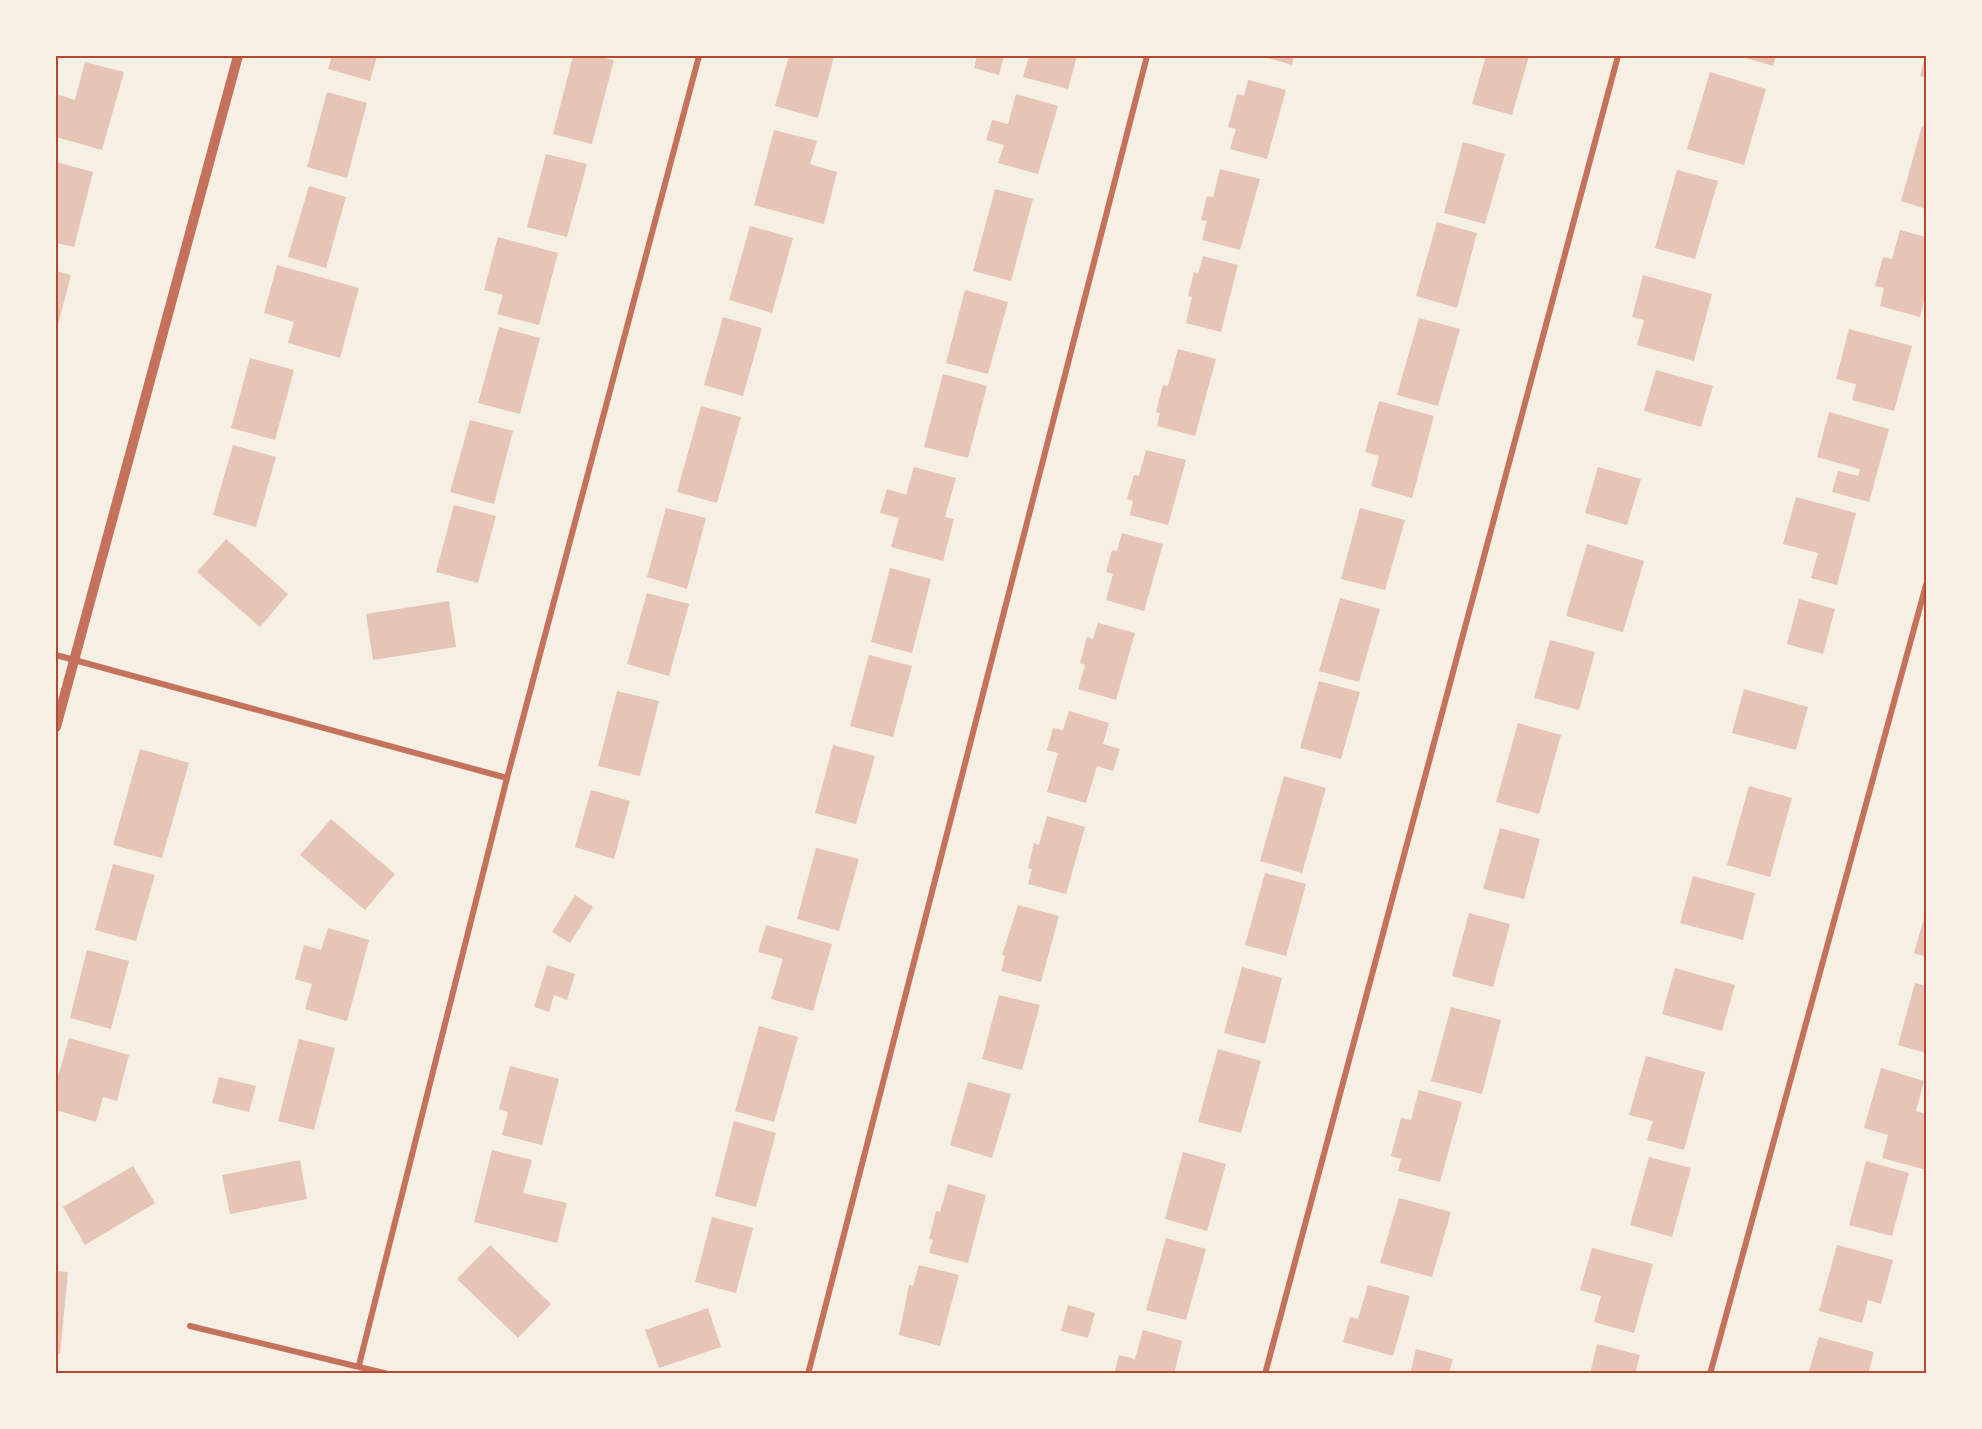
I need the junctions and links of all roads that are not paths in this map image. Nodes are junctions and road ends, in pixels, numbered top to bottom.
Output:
1 (238, 56) edge
2 (699, 56) edge
3 (1147, 56) edge
4 (1618, 56) edge
5 (1926, 585) edge
6 (56, 655) edge
7 (74, 660) junction
8 (56, 726) edge
9 (507, 778) junction
10 (190, 1326) dead end
11 (359, 1365) junction
12 (388, 1374) edge
13 (808, 1374) edge
14 (1265, 1374) edge
15 (1710, 1374) edge

1 - 7 street
2 - 9 street
3 - 13 street
4 - 14 street
5 - 15 street
6 - 7 street
7 - 8 street
7 - 9 street
9 - 11 street
10 - 11 street
11 - 12 street

